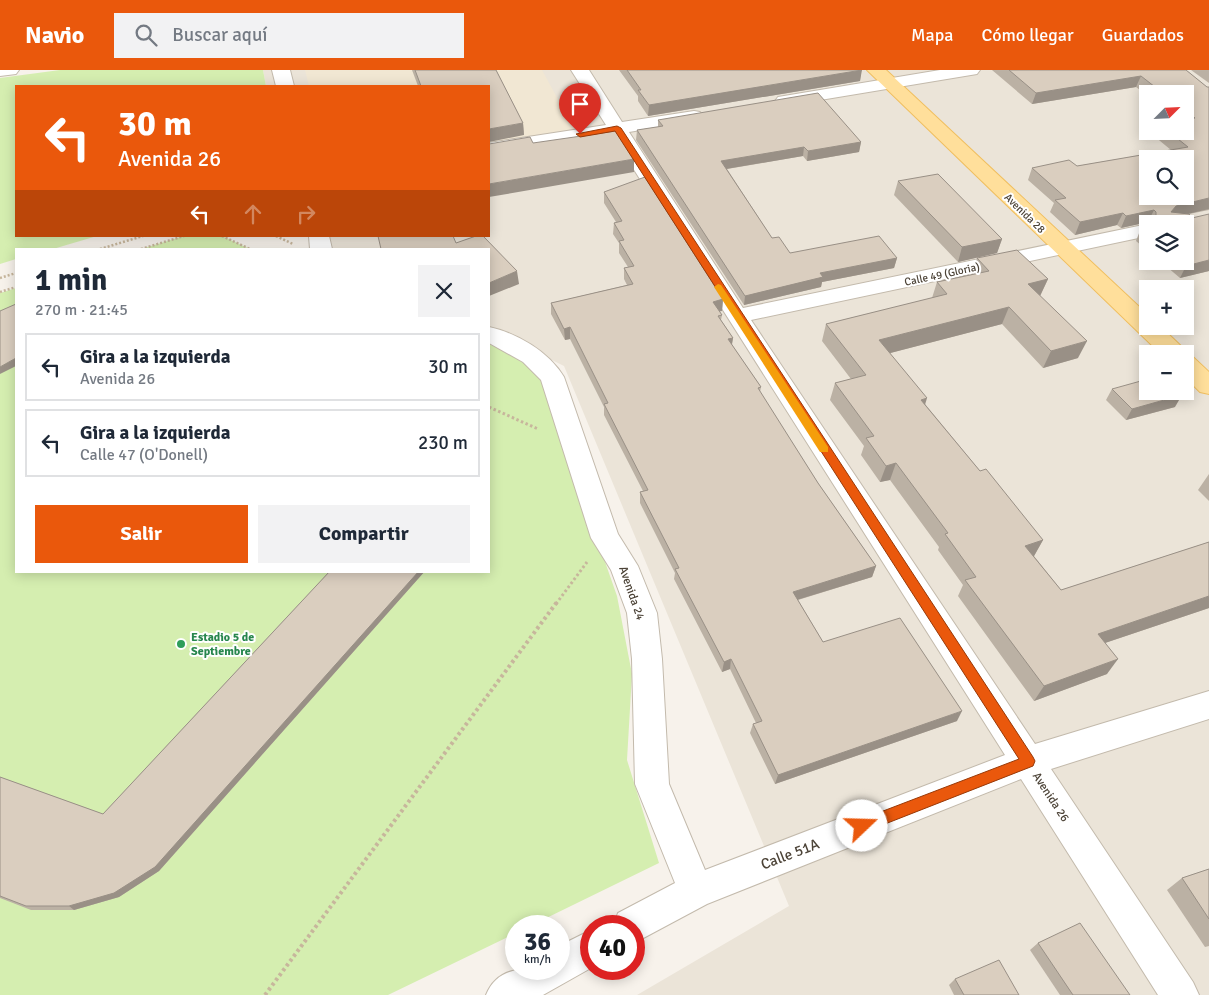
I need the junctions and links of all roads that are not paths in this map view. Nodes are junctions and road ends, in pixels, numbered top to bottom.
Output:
1 (10, 70) edge
2 (281, 70) edge
3 (580, 70) edge
4 (971, 70) edge
5 (0, 71) edge
6 (883, 77) edge
7 (285, 85) edge
8 (763, 104) edge
9 (714, 112) edge
10 (617, 128) junction
11 (490, 149) edge
12 (1139, 232) edge
13 (1062, 248) junction
14 (737, 316) junction
15 (490, 334) edge
16 (1165, 345) edge
17 (1194, 372) edge
18 (1209, 386) edge
19 (1209, 705) edge
20 (1028, 761) junction
21 (696, 891) junction
22 (645, 918) edge
23 (533, 980) edge
24 (505, 995) edge
25 (1180, 995) edge

1 - 5 street
2 - 7 street
3 - 10 street, Avenida 26
4 - 6 street
6 - 8 street
6 - 13 main road, Avenida 28
9 - 10 street
10 - 11 street
10 - 14 street, Avenida 26
12 - 13 street, Calle 49 (Gloria)
13 - 14 street, Calle 49 (Gloria)
13 - 16 main road, Avenida 28
14 - 20 street, Avenida 26
15 - 21 street, Avenida 24
17 - 18 main road
19 - 20 street, Calle 51A
20 - 21 street, Calle 51A
20 - 25 street, Avenida 26
21 - 22 street, Calle 51A
23 - 24 street

